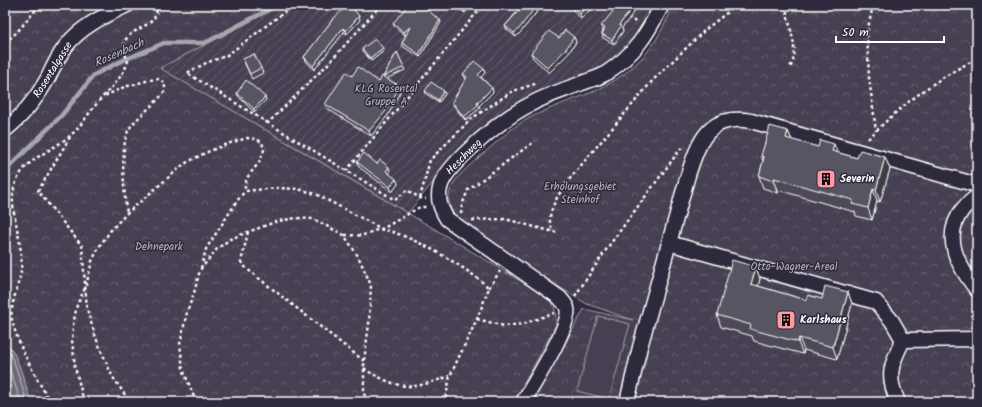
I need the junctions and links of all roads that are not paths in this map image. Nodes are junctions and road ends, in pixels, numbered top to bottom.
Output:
1 (127, 5) edge
2 (662, 5) edge
3 (5, 130) edge
4 (977, 185) edge
5 (977, 196) edge
6 (669, 243) junction
7 (977, 290) edge
8 (977, 339) edge
9 (903, 340) junction
10 (524, 402) edge
11 (627, 402) edge
12 (898, 402) edge

1 - 3 street, Rosentalgasse
2 - 10 street, Heschweg
4 - 6 street
5 - 7 street
6 - 9 street
6 - 11 street
8 - 9 street
9 - 12 street

